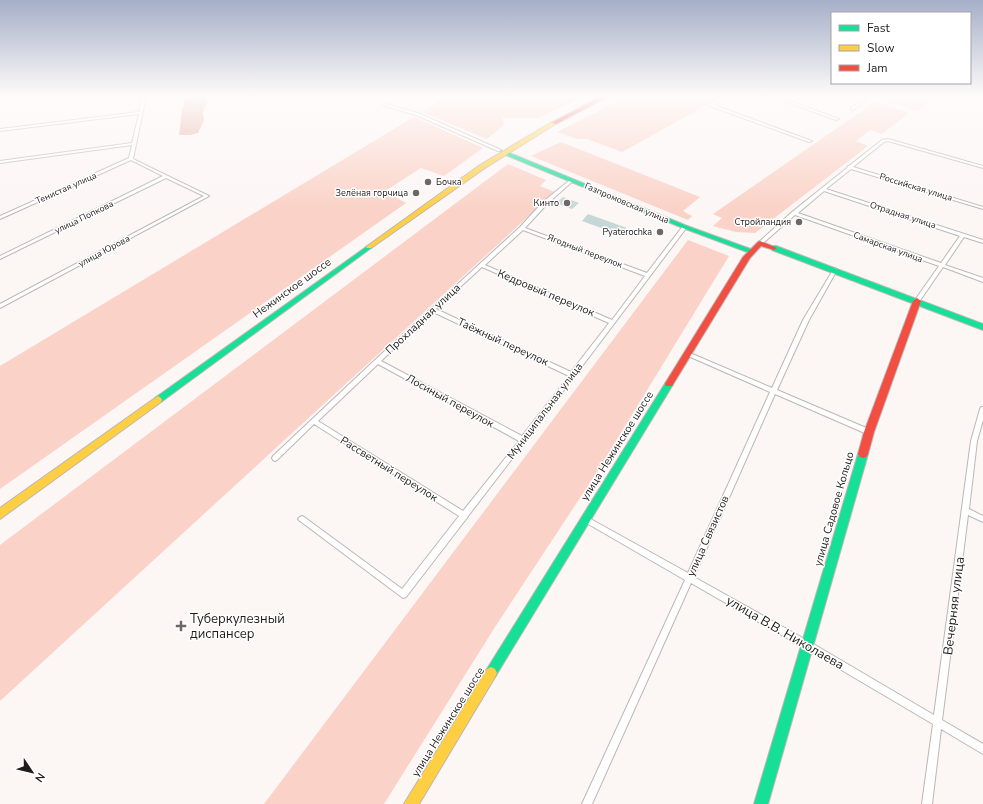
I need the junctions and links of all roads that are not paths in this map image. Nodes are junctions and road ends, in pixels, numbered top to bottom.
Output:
1 (136, 134) edge
2 (461, 134) edge
3 (528, 134) edge
4 (533, 134) edge
5 (790, 134) edge
6 (810, 141) dead end
7 (134, 144) junction
8 (501, 151) junction
9 (132, 159) junction
10 (0, 162) edge
11 (849, 167) junction
12 (983, 167) edge
13 (167, 176) junction
14 (572, 180) junction
15 (823, 189) junction
16 (983, 208) edge
17 (794, 213) junction
18 (0, 218) edge
19 (685, 227) junction
20 (522, 228) junction
21 (963, 235) junction
22 (983, 242) edge
23 (760, 243) junction
24 (752, 251) junction
25 (0, 258) edge
26 (481, 265) junction
27 (942, 266) junction
28 (835, 270) junction
29 (647, 275) junction
30 (983, 280) edge
31 (917, 301) junction
32 (0, 306) edge
33 (433, 310) junction
34 (612, 322) junction
35 (983, 327) edge
36 (688, 354) junction
37 (377, 361) junction
38 (572, 375) junction
39 (775, 390) junction
40 (983, 409) edge
41 (314, 421) junction
42 (869, 432) junction
43 (523, 440) junction
44 (275, 458) dead end
45 (0, 508) edge
46 (966, 511) junction
47 (0, 514) edge
48 (465, 516) junction
49 (983, 518) edge
50 (302, 519) dead end
51 (585, 519) junction
52 (689, 579) junction
53 (807, 645) junction
54 (938, 723) junction
55 (983, 749) edge
56 (411, 804) edge
57 (587, 804) edge
58 (761, 804) edge
59 (927, 804) edge

1 - 7 street
2 - 8 street
3 - 8 main road, Нежинское шоссе
4 - 8 main road, Нежинское шоссе
5 - 6 street
7 - 9 street
7 - 10 street
8 - 14 main road, Газпромовская улица
8 - 45 main road, Нежинское шоссе
8 - 47 main road, Нежинское шоссе
9 - 13 street
9 - 18 street, Тенистая улица
11 - 12 street, улица Нежинское шоссе
11 - 15 street, улица Нежинское шоссе
11 - 16 street, Российская улица
13 - 25 street, улица Попкова
13 - 32 street, улица Юрова
14 - 19 main road, Газпромовская улица
14 - 20 street, Прохладная улица
15 - 17 street, улица Нежинское шоссе
15 - 21 street, Отрадная улица
17 - 23 street, улица Нежинское шоссе
17 - 27 street, Самарская улица
19 - 24 main road, Газпромовская улица
19 - 29 street, Муниципальная улица
20 - 26 street, Прохладная улица
20 - 29 street, Ягодный переулок
21 - 22 street, Отрадная улица
21 - 27 street, улица Садовое Кольцо
23 - 24 main road, улица Нежинское шоссе
23 - 28 main road
24 - 36 main road, улица Нежинское шоссе
26 - 33 street, Прохладная улица
26 - 34 street, Кедровый переулок
27 - 30 street, Самарская улица
27 - 31 street, улица Садовое Кольцо
28 - 31 main road
28 - 39 street, улица Связистов
29 - 34 street, Муниципальная улица
31 - 35 main road
31 - 42 main road, улица Садовое Кольцо
33 - 37 street, Прохладная улица
33 - 38 street, Таёжный переулок
34 - 38 street, Муниципальная улица
36 - 39 street
36 - 51 main road, улица Нежинское шоссе
37 - 41 street, Прохладная улица
37 - 43 street, Лосиный переулок
38 - 43 street, Муниципальная улица
39 - 42 street
39 - 52 street, улица Связистов
40 - 46 street, Вечерняя улица
41 - 44 street, Прохладная улица
41 - 48 street, Рассветный переулок
42 - 53 main road, улица Садовое Кольцо
43 - 48 street, Муниципальная улица
46 - 49 street
46 - 54 street, Вечерняя улица
48 - 50 street, Муниципальная улица
51 - 52 street, улица В.В. Николаева
51 - 56 main road, улица Нежинское шоссе
52 - 53 street, улица В.В. Николаева
52 - 57 street, улица Связистов
53 - 54 street, улица В.В. Николаева
53 - 58 main road, улица Садовое Кольцо
54 - 55 street, улица В.В. Николаева
54 - 59 street, Вечерняя улица

